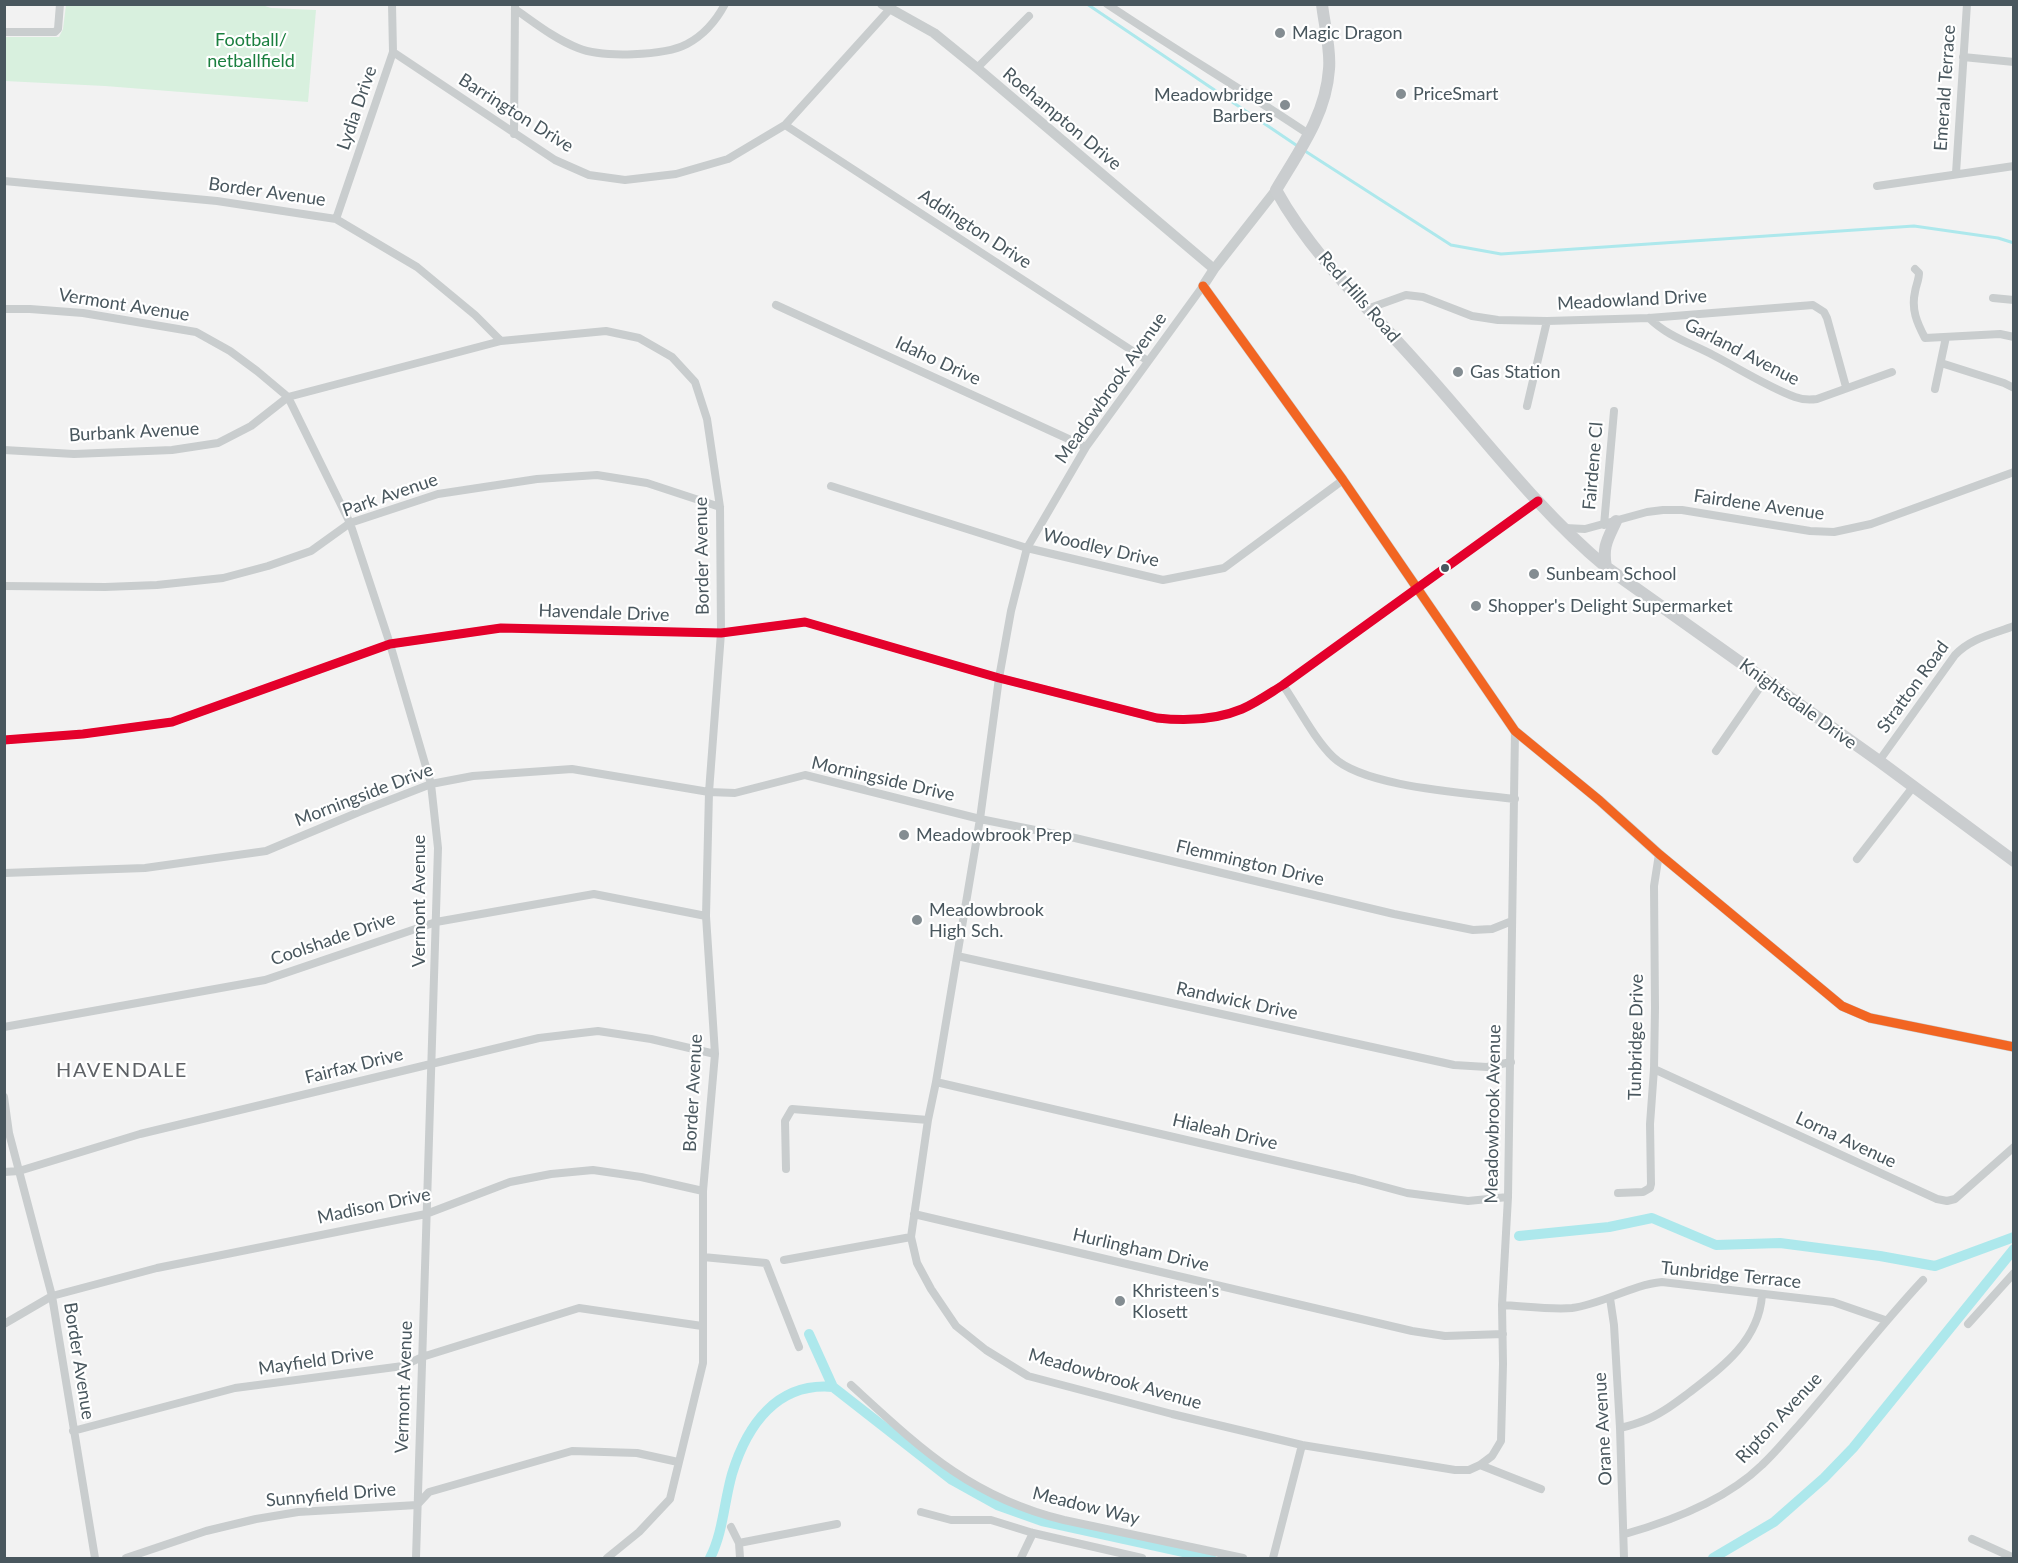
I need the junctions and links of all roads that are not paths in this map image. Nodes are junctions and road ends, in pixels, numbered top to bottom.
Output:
1 (60, 4) edge
2 (392, 4) edge
3 (725, 4) edge
4 (1107, 4) edge
5 (1322, 4) edge
6 (1966, 4) edge
7 (515, 7) edge
8 (886, 7) edge
9 (1029, 16) dead end
10 (4, 32) edge
11 (393, 52) junction
12 (1963, 57) junction
13 (2013, 62) edge
14 (977, 68) junction
15 (785, 125) junction
16 (514, 134) junction
17 (1309, 136) junction
18 (2013, 166) edge
19 (1956, 174) junction
20 (4, 181) edge
21 (1877, 186) dead end
22 (1276, 190) junction
23 (336, 219) junction
24 (1214, 269) junction
25 (1915, 269) dead end
26 (1203, 286) junction
27 (1993, 298) dead end
28 (2013, 300) edge
29 (776, 305) dead end
30 (4, 309) edge
31 (1367, 309) junction
32 (1649, 318) junction
33 (1547, 321) junction
34 (1947, 337) junction
35 (2013, 337) edge
36 (501, 341) junction
37 (1148, 362) junction
38 (1941, 363) junction
39 (1892, 372) dead end
40 (1846, 387) junction
41 (2013, 388) edge
42 (1935, 389) dead end
43 (288, 397) junction
44 (1527, 406) dead end
45 (1614, 411) dead end
46 (1086, 447) junction
47 (4, 450) edge
48 (2013, 472) edge
49 (1343, 480) junction
50 (831, 486) dead end
51 (1538, 501) junction
52 (720, 507) junction
53 (1616, 521) junction
54 (350, 523) junction
55 (1604, 525) junction
56 (1565, 528) junction
57 (1582, 547) joint
58 (1027, 548) junction
59 (1606, 567) junction
60 (4, 586) edge
61 (1418, 589) junction
62 (2013, 627) edge
63 (721, 633) junction
64 (390, 644) junction
65 (999, 678) junction
66 (1765, 680) junction
67 (1283, 686) junction
68 (1515, 731) junction
69 (4, 740) edge
70 (1716, 751) dead end
71 (1879, 761) junction
72 (431, 784) junction
73 (1913, 787) junction
74 (710, 792) junction
75 (1515, 799) junction
76 (980, 819) junction
77 (1659, 854) junction
78 (1857, 859) dead end
79 (2013, 861) edge
80 (4, 873) edge
81 (706, 916) junction
82 (1512, 921) junction
83 (436, 922) junction
84 (957, 956) junction
85 (4, 1027) edge
86 (2013, 1047) edge
87 (715, 1054) junction
88 (1511, 1062) junction
89 (432, 1064) junction
90 (1654, 1069) junction
91 (936, 1082) junction
92 (4, 1096) edge
93 (927, 1120) junction
94 (2013, 1147) edge
95 (786, 1169) dead end
96 (19, 1171) junction
97 (4, 1172) edge
98 (703, 1191) junction
99 (1618, 1193) dead end
100 (1508, 1197) junction
101 (426, 1214) junction
102 (914, 1214) junction
103 (911, 1237) junction
104 (703, 1257) junction
105 (784, 1260) dead end
106 (2013, 1273) edge
107 (1923, 1280) dead end
108 (1762, 1295) junction
109 (52, 1296) junction
110 (1610, 1298) junction
111 (1502, 1305) junction
112 (1886, 1320) junction
113 (4, 1324) edge
114 (1968, 1324) dead end
115 (702, 1326) junction
116 (1503, 1334) junction
117 (799, 1347) dead end
118 (422, 1357) junction
119 (851, 1385) dead end
120 (1620, 1428) junction
121 (73, 1431) junction
122 (1302, 1445) junction
123 (678, 1462) junction
124 (1480, 1465) junction
125 (1541, 1489) dead end
126 (417, 1504) junction
127 (921, 1512) dead end
128 (837, 1524) dead end
129 (731, 1527) dead end
130 (1033, 1533) junction
131 (1625, 1534) junction
132 (1971, 1539) dead end
133 (739, 1543) junction
134 (2013, 1557) edge
135 (95, 1558) edge
136 (126, 1558) edge
137 (416, 1558) edge
138 (607, 1558) edge
139 (740, 1558) edge
140 (1021, 1558) edge
141 (1142, 1558) edge
142 (1243, 1558) edge
143 (1273, 1558) edge
144 (1624, 1558) edge

1 - 10 street
2 - 11 street, Lydia Drive
3 - 7 street
4 - 17 street
5 - 17 main road
6 - 12 street, Emerald Terrace
7 - 16 street
8 - 14 street, Roehampton Drive
8 - 15 street, Barrington Drive
9 - 14 street
11 - 16 street, Barrington Drive
11 - 23 street, Lydia Drive
12 - 13 street
12 - 19 street, Emerald Terrace
14 - 24 street, Roehampton Drive
15 - 16 street, Barrington Drive
15 - 37 street, Addington Drive
17 - 22 main road
18 - 19 street
19 - 21 street
20 - 23 street, Border Avenue
22 - 24 street, Meadowbrook Avenue
22 - 31 main road, Red Hills Road
23 - 36 street, Border Avenue
24 - 26 street, Meadowbrook Avenue
25 - 34 street
26 - 37 street, Meadowbrook Avenue
26 - 49 street
27 - 28 street
29 - 46 street, Idaho Drive
30 - 43 street, Vermont Avenue
31 - 33 street, Meadowland Drive
31 - 51 main road, Red Hills Road
32 - 33 street, Meadowland Drive
32 - 40 street, Garland Avenue
32 - 40 street, Meadowland Drive
33 - 44 street
34 - 35 street
34 - 38 street
36 - 43 street
36 - 52 street, Border Avenue
37 - 46 street, Meadowbrook Avenue
38 - 41 street
38 - 42 street
39 - 40 street, Garland Avenue
43 - 47 street, Burbank Avenue
43 - 54 street, Vermont Avenue
45 - 55 street, Fairdene Cl
46 - 58 street, Meadowbrook Avenue
48 - 53 street, Fairdene Avenue
49 - 58 street, Woodley Drive
49 - 61 street
50 - 58 street, Woodley Drive
51 - 56 main road, Red Hills Road
51 - 61 street, Havendale Drive
52 - 54 street, Park Avenue
52 - 63 street, Border Avenue
53 - 55 street, Fairdene Avenue
53 - 59 main road
54 - 60 street, Park Avenue
54 - 64 street, Vermont Avenue
55 - 56 street, Fairdene Avenue
56 - 57 main road, Red Hills Road
57 - 59 main road, Knightsdale Drive
58 - 65 street, Meadowbrook Avenue
59 - 66 main road, Knightsdale Drive
61 - 67 street, Havendale Drive
61 - 68 street
62 - 71 street, Stratton Road
63 - 64 street, Havendale Drive
63 - 65 street, Havendale Drive
63 - 74 street, Border Avenue
64 - 69 street, Havendale Drive
64 - 72 street, Vermont Avenue
65 - 67 street, Havendale Drive
65 - 76 street, Meadowbrook Avenue
66 - 70 street
66 - 71 main road, Knightsdale Drive
67 - 75 street
68 - 75 street, Meadowbrook Avenue
68 - 77 street
71 - 73 main road, Knightsdale Drive
72 - 74 street, Morningside Drive
72 - 80 street, Morningside Drive
72 - 83 street, Vermont Avenue
73 - 78 street
73 - 79 main road, Knightsdale Drive
74 - 76 street, Morningside Drive
74 - 81 street, Border Avenue
75 - 82 street, Meadowbrook Avenue
76 - 82 street, Flemmington Drive
76 - 84 street, Meadowbrook Avenue
77 - 86 street
77 - 90 street, Tunbridge Drive
81 - 83 street, Coolshade Drive
81 - 87 street, Border Avenue
82 - 88 street, Meadowbrook Avenue
83 - 85 street, Coolshade Drive
83 - 89 street, Vermont Avenue
84 - 88 street, Randwick Drive
84 - 91 street, Meadowbrook Avenue
87 - 89 street, Fairfax Drive
87 - 98 street, Border Avenue
88 - 100 street, Meadowbrook Avenue
89 - 96 street, Fairfax Drive
89 - 101 street, Vermont Avenue
90 - 94 street, Lorna Avenue
90 - 99 street, Tunbridge Drive
91 - 93 street, Meadowbrook Avenue
91 - 100 street, Hialeah Drive
92 - 96 street, Border Avenue
93 - 95 street
93 - 102 street, Meadowbrook Avenue
96 - 97 street, Fairfax Drive
96 - 109 street, Border Avenue
98 - 101 street, Madison Drive
98 - 104 street, Border Avenue
100 - 111 street, Meadowbrook Avenue
101 - 109 street, Madison Drive
101 - 118 street, Vermont Avenue
102 - 103 street, Meadowbrook Avenue
102 - 116 street, Hurlingham Drive
103 - 105 street
103 - 122 street, Meadowbrook Avenue
104 - 115 street, Border Avenue
104 - 117 street
106 - 114 street
107 - 112 street, Ripton Avenue
108 - 110 street, Tunbridge Terrace
108 - 112 street, Tunbridge Terrace
108 - 120 street
109 - 113 street, Madison Drive
109 - 121 street, Border Avenue
110 - 111 street, Tunbridge Terrace
110 - 120 street, Orane Avenue
111 - 116 street, Meadowbrook Avenue
112 - 131 street, Ripton Avenue
115 - 118 street, Mayfield Drive
115 - 123 street, Border Avenue
116 - 124 street, Meadowbrook Avenue
118 - 121 street, Mayfield Drive
118 - 126 street, Vermont Avenue
119 - 142 street, Meadow Way
120 - 131 street, Orane Avenue
121 - 135 street, Border Avenue
122 - 124 street, Meadowbrook Avenue
122 - 143 street
123 - 126 street, Sunnyfield Drive
123 - 138 street, Border Avenue
124 - 125 street
126 - 136 street, Sunnyfield Drive
126 - 137 street, Vermont Avenue
127 - 130 street
128 - 133 street
129 - 133 street
130 - 140 street
130 - 141 street
131 - 144 street, Orane Avenue
132 - 134 street
133 - 139 street

